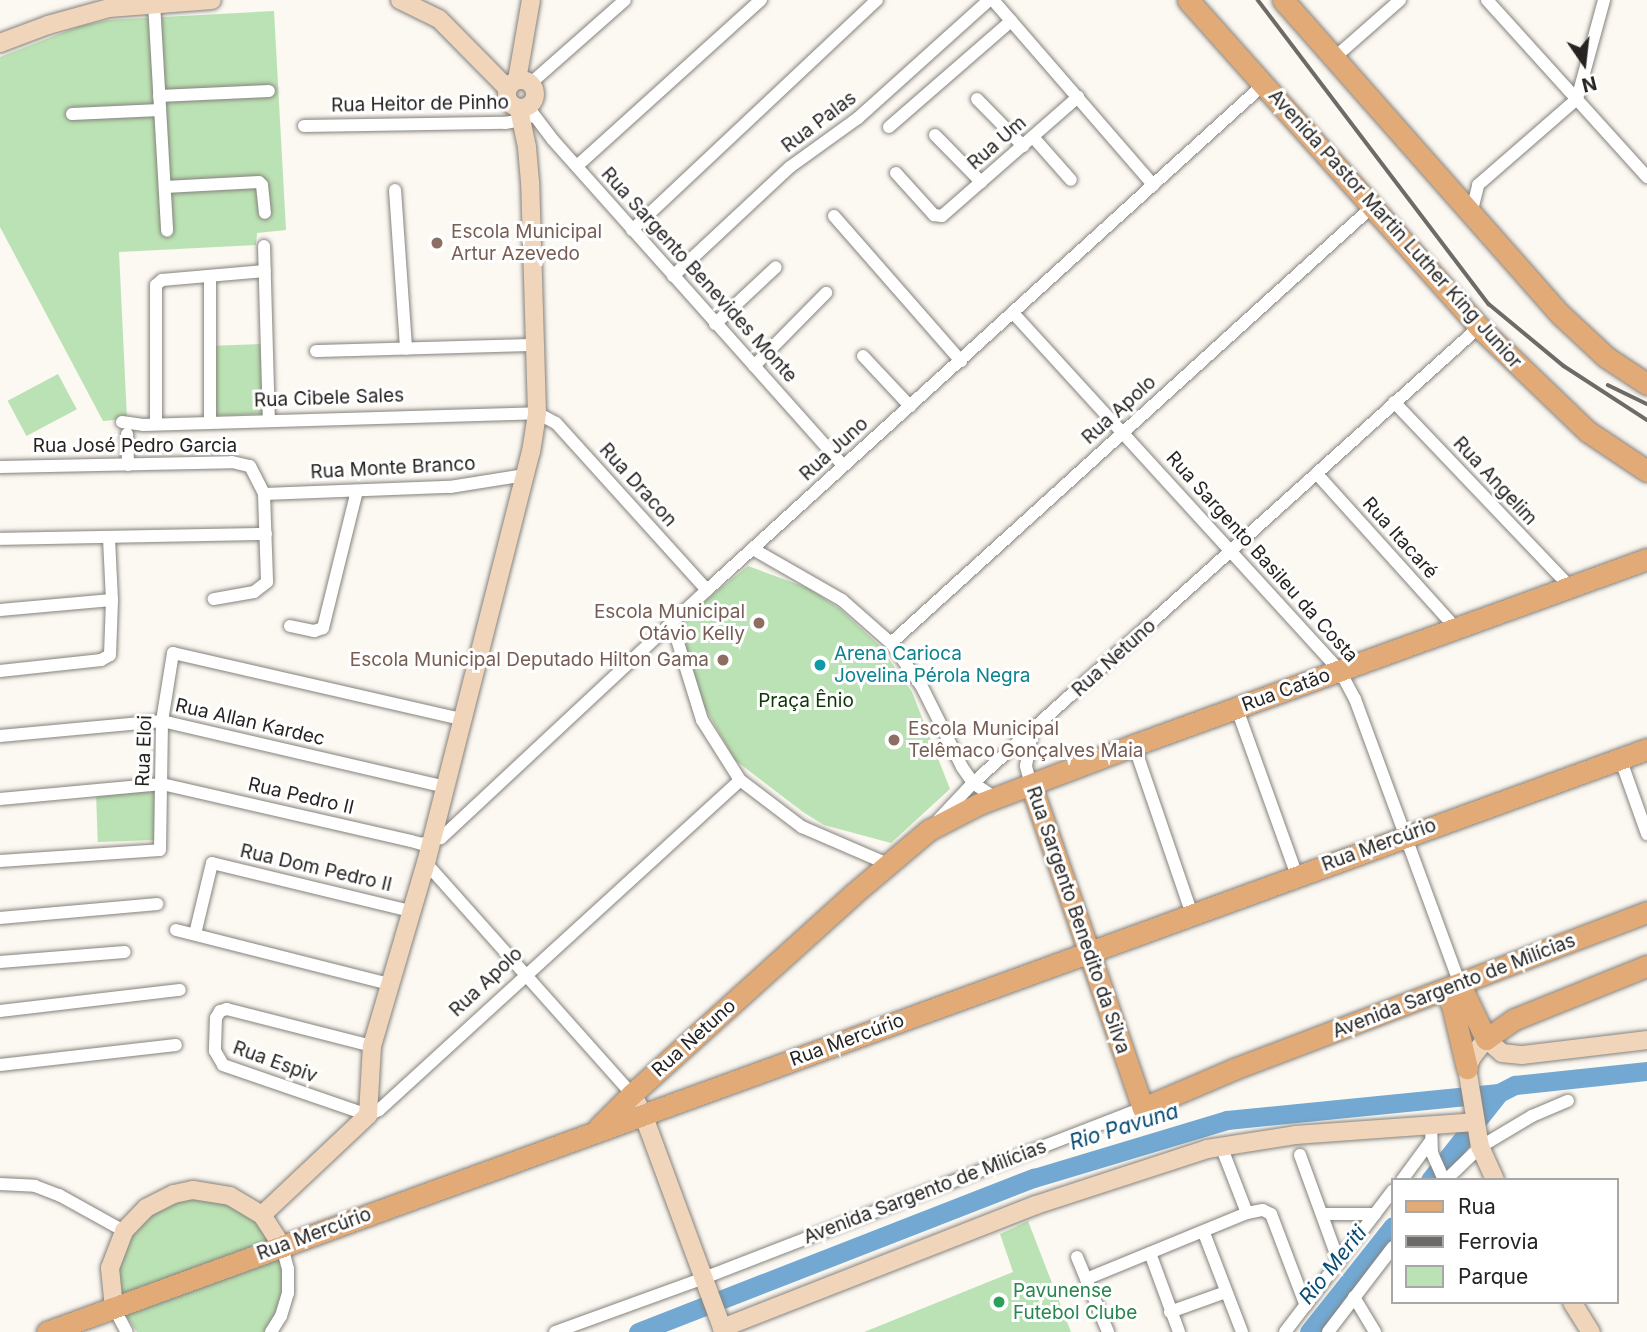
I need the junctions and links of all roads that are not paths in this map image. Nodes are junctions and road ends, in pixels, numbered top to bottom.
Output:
1 (212, 0) edge
2 (403, 0) edge
3 (531, 0) edge
4 (625, 0) edge
5 (761, 0) edge
6 (877, 0) edge
7 (991, 0) edge
8 (1188, 0) edge
9 (1283, 0) edge
10 (1400, 0) edge
11 (1487, 0) edge
12 (1604, 0) edge
13 (157, 2) edge
14 (1011, 21) junction
15 (0, 43) edge
16 (1334, 58) junction
17 (518, 84) junction
18 (1264, 84) junction
19 (269, 91) dead end
20 (159, 96) junction
21 (1078, 96) junction
22 (977, 99) dead end
23 (1577, 99) junction
24 (160, 110) junction
25 (526, 113) junction
26 (72, 114) dead end
27 (304, 126) dead end
28 (889, 127) dead end
29 (935, 135) dead end
30 (1028, 141) junction
31 (577, 166) junction
32 (896, 173) dead end
33 (1647, 177) edge
34 (1071, 180) dead end
35 (981, 182) junction
36 (1153, 185) junction
37 (1478, 185) junction
38 (164, 187) junction
39 (395, 190) dead end
40 (1455, 196) junction
41 (1373, 206) junction
42 (265, 213) dead end
43 (1471, 214) junction
44 (834, 216) dead end
45 (632, 230) junction
46 (167, 231) dead end
47 (264, 246) dead end
48 (776, 267) dead end
49 (265, 271) junction
50 (210, 276) junction
51 (673, 276) junction
52 (826, 293) dead end
53 (1014, 314) junction
54 (715, 324) junction
55 (1479, 327) junction
56 (534, 345) junction
57 (406, 349) junction
58 (316, 351) dead end
59 (863, 356) dead end
60 (961, 361) junction
61 (754, 366) junction
62 (1647, 384) edge
63 (1394, 402) junction
64 (910, 406) junction
65 (537, 413) junction
66 (269, 419) junction
67 (210, 421) junction
68 (156, 424) junction
69 (1125, 433) junction
70 (128, 465) junction
71 (843, 466) junction
72 (0, 467) edge
73 (1647, 471) edge
74 (1317, 474) junction
75 (525, 475) junction
76 (357, 491) junction
77 (264, 494) junction
78 (266, 534) junction
79 (109, 537) junction
80 (0, 539) edge
81 (753, 549) junction
82 (1233, 551) junction
83 (1647, 559) edge
84 (1569, 586) junction
85 (707, 590) junction
86 (214, 599) dead end
87 (112, 600) junction
88 (0, 610) edge
89 (672, 623) junction
90 (290, 626) dead end
91 (1455, 628) junction
92 (891, 643) junction
93 (1340, 670) junction
94 (0, 671) edge
95 (1237, 709) junction
96 (462, 719) junction
97 (162, 721) junction
98 (1032, 731) junction
99 (0, 736) edge
100 (1134, 746) junction
101 (1647, 749) edge
102 (1620, 758) junction
103 (740, 780) junction
104 (974, 783) junction
105 (162, 784) junction
106 (1031, 785) junction
107 (446, 787) junction
108 (995, 798) junction
109 (0, 799) edge
110 (929, 830) junction
111 (1647, 834) edge
112 (1406, 835) junction
113 (431, 842) junction
114 (0, 861) edge
115 (426, 863) junction
116 (888, 864) junction
117 (1297, 876) junction
118 (157, 904) dead end
119 (410, 911) junction
120 (1647, 912) edge
121 (1192, 914) junction
122 (0, 918) edge
123 (176, 930) dead end
124 (195, 934) junction
125 (125, 952) dead end
126 (1087, 952) junction
127 (0, 962) edge
128 (1647, 966) edge
129 (524, 975) junction
130 (390, 984) junction
131 (1452, 988) junction
132 (180, 990) dead end
133 (0, 1011) edge
134 (1486, 1039) junction
135 (1647, 1041) edge
136 (176, 1045) dead end
137 (372, 1046) junction
138 (668, 1062) junction
139 (0, 1065) edge
140 (1467, 1068) junction
141 (632, 1094) junction
142 (680, 1101) junction
143 (1568, 1101) dead end
144 (1143, 1108) junction
145 (643, 1114) junction
146 (368, 1115) junction
147 (1472, 1120) junction
148 (595, 1131) junction
149 (1435, 1136) junction
150 (1221, 1146) junction
151 (1480, 1147) junction
152 (1300, 1155) dead end
153 (1404, 1178) edge
154 (1444, 1178) edge
155 (1445, 1178) edge
156 (1494, 1178) edge
157 (0, 1184) edge
158 (1392, 1192) edge
159 (1247, 1213) junction
160 (1322, 1214) junction
161 (1375, 1214) junction
162 (262, 1215) junction
163 (124, 1231) junction
164 (1204, 1233) junction
165 (282, 1245) junction
166 (1392, 1248) edge
167 (1150, 1254) junction
168 (1077, 1257) dead end
169 (1339, 1262) junction
170 (1086, 1279) junction
171 (705, 1281) junction
172 (1226, 1292) junction
173 (1354, 1297) junction
174 (1573, 1304) edge
175 (1306, 1306) junction
176 (114, 1308) junction
177 (1170, 1312) junction
178 (719, 1328) edge
179 (47, 1332) edge
180 (127, 1332) edge
181 (271, 1332) edge
182 (555, 1332) edge
183 (1108, 1332) edge
184 (1179, 1332) edge
185 (1242, 1332) edge
186 (1284, 1332) edge
187 (1328, 1332) edge
188 (1375, 1332) edge
189 (1591, 1332) edge

1 - 13 street
2 - 17 street
3 - 17 street
4 - 17 street
5 - 31 street
6 - 45 street
7 - 14 street, Rua Palas
7 - 51 street, Rua Palas
8 - 18 main road, Avenida Pastor Martin Luther King Junior
9 - 16 main road
10 - 16 street
11 - 23 street
12 - 23 street
13 - 15 street
13 - 20 street
14 - 21 street, Rua Palas
14 - 28 street
16 - 40 main road
17 - 25 street
17 - 25 street
18 - 36 street, Rua Juno
18 - 41 main road, Avenida Pastor Martin Luther King Junior
19 - 20 street
20 - 24 street
21 - 30 street, Rua Um
21 - 36 street, Rua Palas
22 - 30 street
23 - 33 street
23 - 37 street
24 - 26 street
24 - 38 street
25 - 27 street, Rua Heitor de Pinho
25 - 31 street, Rua Sargento Benevides Monte
25 - 56 street
29 - 35 street
30 - 34 street
30 - 35 street, Rua Um
31 - 45 street, Rua Sargento Benevides Monte
32 - 35 street, Rua Um
36 - 53 street, Rua Juno
37 - 40 street
37 - 43 street
38 - 42 street
38 - 46 street
39 - 57 street
40 - 43 main road
41 - 55 main road, Avenida Pastor Martin Luther King Junior
41 - 69 street, Rua Apolo
43 - 62 main road
44 - 60 street
45 - 51 street, Rua Sargento Benevides Monte
47 - 49 street
48 - 54 street
49 - 50 street
49 - 66 street
50 - 67 street
50 - 68 street
51 - 54 street, Rua Sargento Benevides Monte
52 - 61 street
53 - 60 street, Rua Juno
53 - 69 street, Rua Sargento Basileu da Costa
54 - 61 street, Rua Sargento Benevides Monte
55 - 63 street, Rua Netuno
55 - 73 main road, Avenida Pastor Martin Luther King Junior
56 - 57 street
56 - 65 street
57 - 58 street
59 - 64 street
60 - 64 street, Rua Juno
61 - 71 street, Rua Sargento Benevides Monte
63 - 74 street, Rua Netuno
63 - 84 street, Rua Angelim
64 - 71 street, Rua Juno
65 - 66 street, Rua Cibele Sales
65 - 75 street
65 - 85 street, Rua Dracon
66 - 67 street, Rua Cibele Sales
67 - 68 street, Rua Cibele Sales
68 - 70 street, Rua Cibele Sales
69 - 82 street, Rua Sargento Basileu da Costa
69 - 92 street, Rua Apolo
70 - 72 street, Rua José Pedro Garcia
70 - 77 street, Rua José Pedro Garcia
71 - 81 street, Rua Juno
74 - 82 street, Rua Netuno
74 - 91 street, Rua Itacaré
75 - 76 street, Rua Monte Branco
75 - 96 street
76 - 77 street, Rua Monte Branco
76 - 90 street
77 - 78 street
78 - 79 street
78 - 86 street
79 - 80 street
79 - 87 street
81 - 85 street, Rua Juno
81 - 92 street
82 - 93 street, Rua Sargento Basileu da Costa
82 - 98 street, Rua Netuno
83 - 84 main road, Rua Catão
84 - 91 main road, Rua Catão
85 - 89 street, Rua Juno
87 - 88 street
87 - 94 street
89 - 103 street
89 - 113 street, Rua Juno
91 - 93 main road, Rua Catão
92 - 104 street
93 - 95 main road, Rua Catão
93 - 112 street, Rua Sargento Basileu da Costa
95 - 100 main road, Rua Catão
95 - 117 street
96 - 97 street, Rua Eloi
96 - 107 street
97 - 99 street, Rua Allan Kardec
97 - 105 street, Rua Eloi
97 - 107 street, Rua Allan Kardec
98 - 104 street, Rua Netuno
98 - 106 street, Rua Sargento Benedito da Silva
100 - 106 main road, Rua Catão
100 - 121 street
101 - 102 main road, Rua Mercúrio
102 - 111 street
102 - 112 main road, Rua Mercúrio
103 - 116 street
103 - 129 street, Rua Apolo
104 - 108 street
104 - 110 street, Rua Netuno
105 - 109 street
105 - 113 street, Rua Pedro II
105 - 114 street, Rua Eloi
106 - 108 main road, Rua Catão
106 - 126 main road, Rua Sargento Benedito da Silva
107 - 113 street
108 - 110 main road, Rua Catão
110 - 116 main road, Rua Netuno
112 - 117 main road, Rua Mercúrio
112 - 131 street, Rua Sargento Basileu da Costa
113 - 115 street
115 - 119 street
115 - 129 street
116 - 138 main road, Rua Netuno
117 - 121 main road, Rua Mercúrio
118 - 122 street
119 - 124 street, Rua Dom Pedro II
119 - 130 street
120 - 131 main road, Avenida Sargento de Milícias
121 - 126 main road, Rua Mercúrio
123 - 124 street
124 - 130 street
125 - 127 street
126 - 142 main road, Rua Mercúrio
126 - 144 main road, Rua Sargento Benedito da Silva
128 - 134 main road
129 - 141 street
129 - 146 street, Rua Apolo
130 - 137 street
131 - 134 main road
131 - 140 main road
131 - 144 main road, Avenida Sargento de Milícias
132 - 133 street
134 - 135 street
134 - 140 street
136 - 139 street
137 - 146 street
137 - 146 street, Rua Espiv
138 - 141 main road, Rua Netuno
138 - 142 main road
140 - 147 street
141 - 145 street
141 - 148 main road, Rua Netuno
142 - 145 main road, Rua Mercúrio
143 - 151 street
144 - 171 street, Avenida Sargento de Milícias
145 - 148 main road, Rua Mercúrio
145 - 171 street
146 - 162 street, Rua Apolo
147 - 149 street
147 - 151 street
148 - 165 main road, Rua Mercúrio
149 - 150 street
149 - 153 street
149 - 154 street
150 - 159 street
150 - 178 street
151 - 155 street
151 - 156 street
152 - 160 street
157 - 163 street
158 - 161 street
159 - 164 street
159 - 175 street
160 - 161 street
160 - 169 street
161 - 169 street
162 - 163 street
162 - 165 street
163 - 176 street
164 - 167 street
164 - 172 street
165 - 176 main road, Rua Mercúrio
165 - 181 street
166 - 173 street
167 - 170 street
167 - 177 street
168 - 170 street
169 - 175 street
170 - 183 street
171 - 178 street
171 - 182 street, Avenida Sargento de Milícias
172 - 177 street
172 - 185 street
173 - 187 street
173 - 188 street
174 - 189 street
175 - 186 street
176 - 179 main road, Rua Mercúrio
176 - 180 street
177 - 184 street

